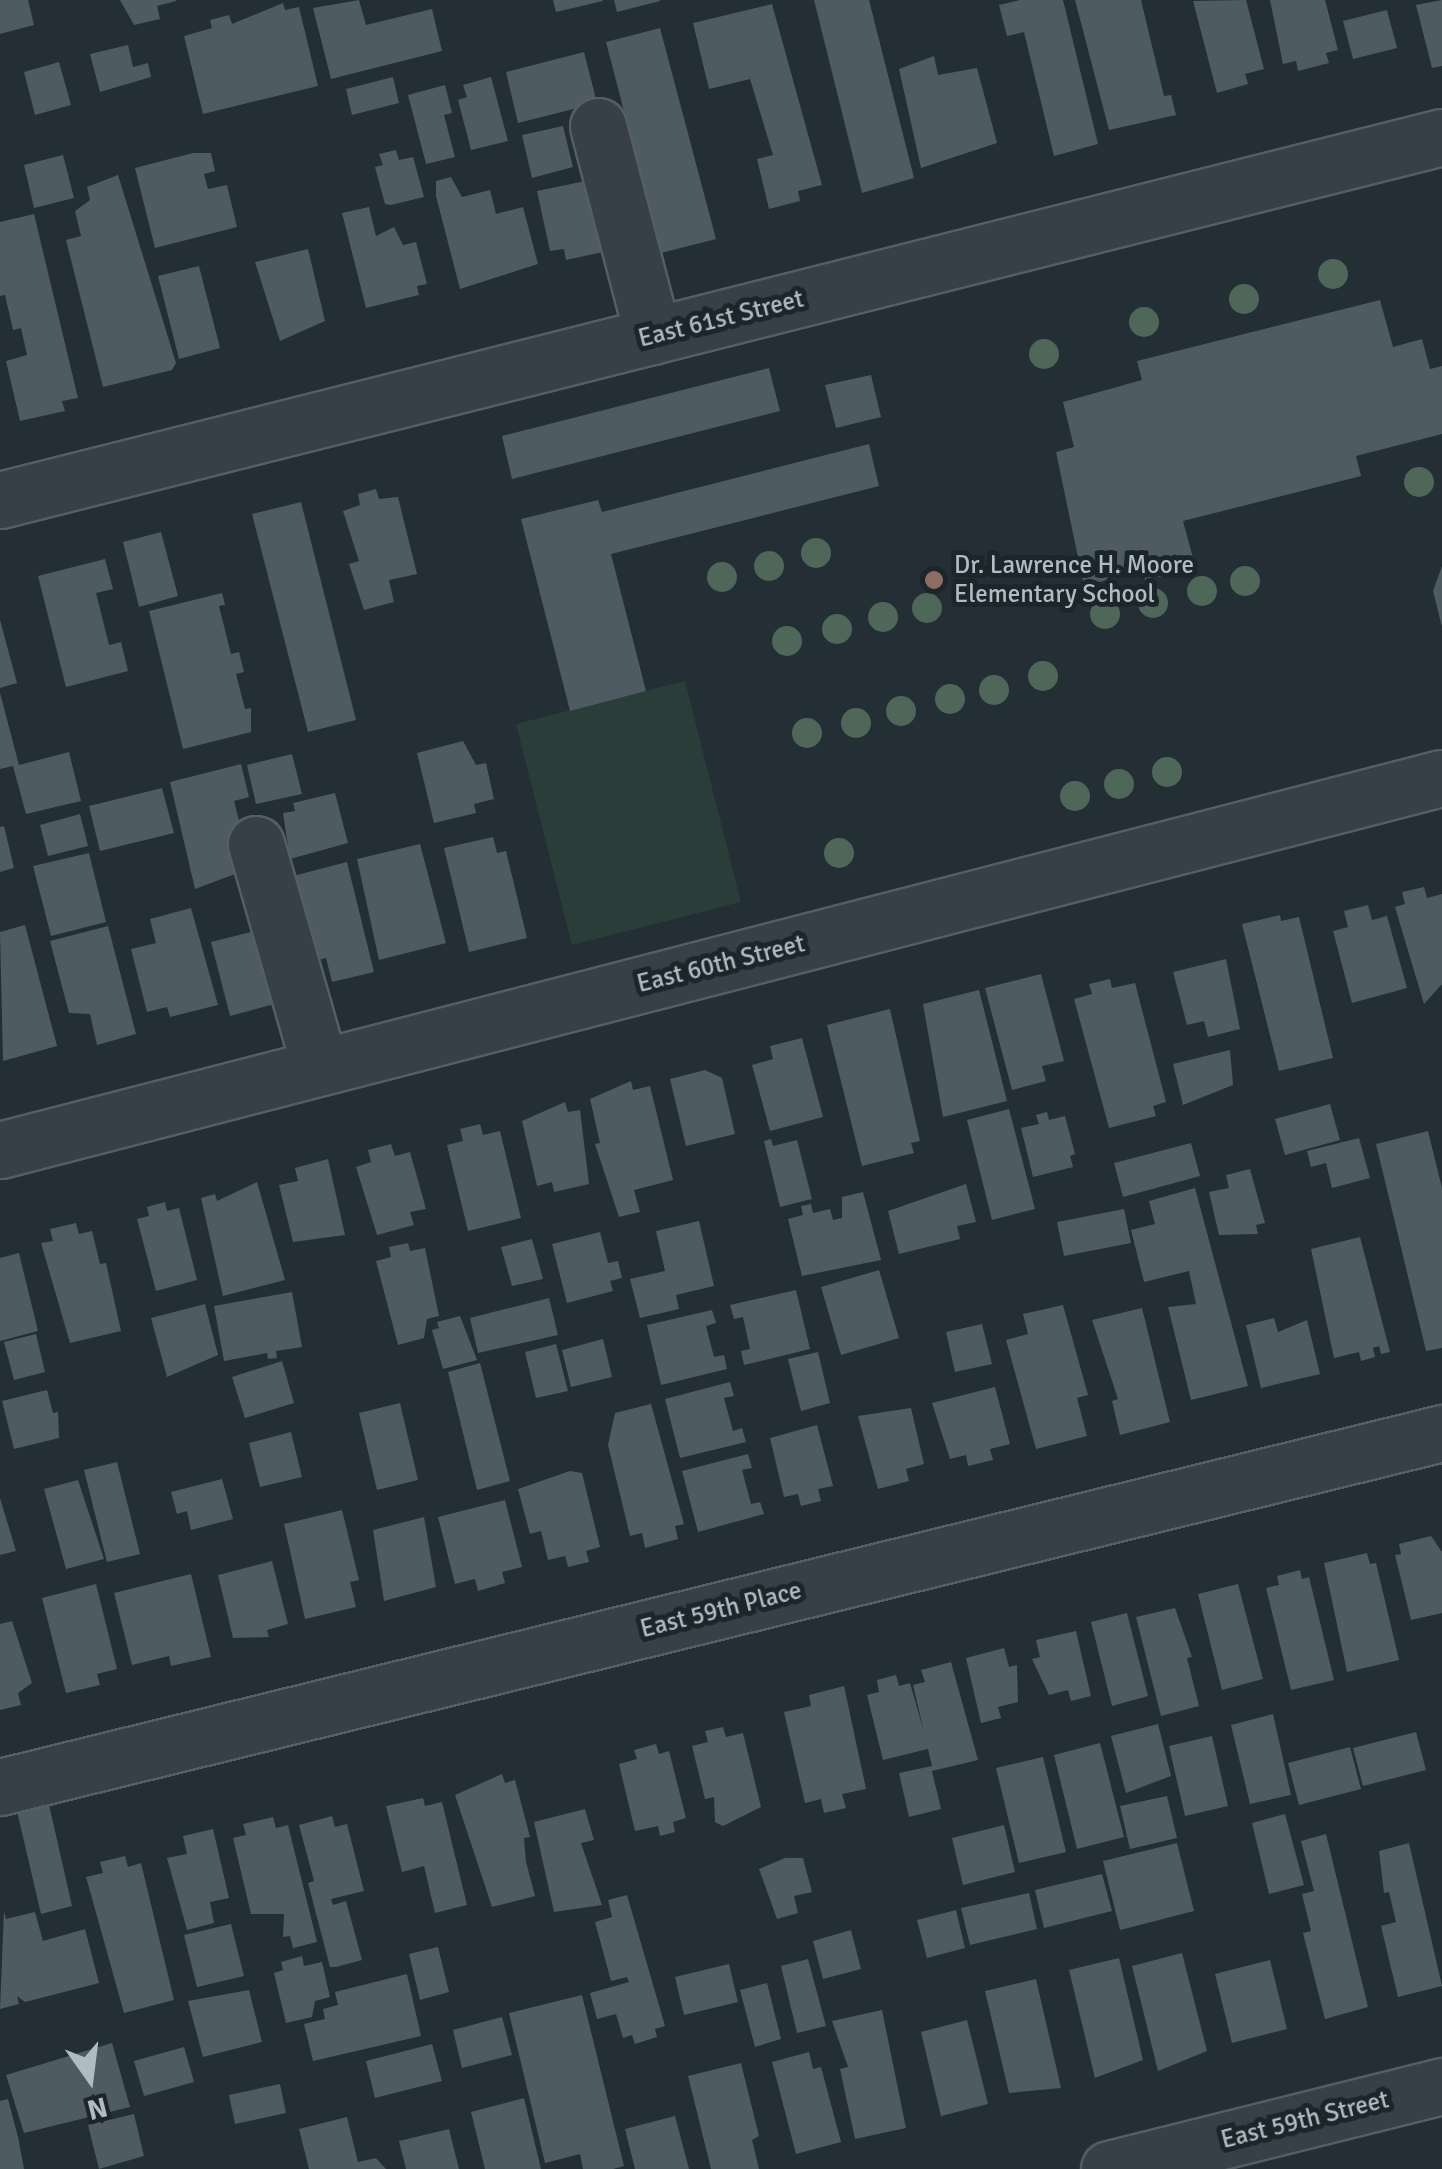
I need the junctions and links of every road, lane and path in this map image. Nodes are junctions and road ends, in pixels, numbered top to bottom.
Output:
1 (598, 126) dead end
2 (1442, 137) edge
3 (653, 336) junction
4 (0, 500) edge
5 (1442, 778) edge
6 (256, 844) dead end
7 (320, 1067) junction
8 (0, 1150) edge
9 (1442, 1433) edge
10 (0, 1787) edge
11 (1442, 2086) edge
12 (1109, 2169) edge

1 - 3 street
2 - 3 street, East 61st Street
3 - 4 street, East 61st Street
5 - 7 street, East 60th Street
6 - 7 street
7 - 8 street, East 60th Street
9 - 10 street, East 59th Place
11 - 12 street, East 59th Street

